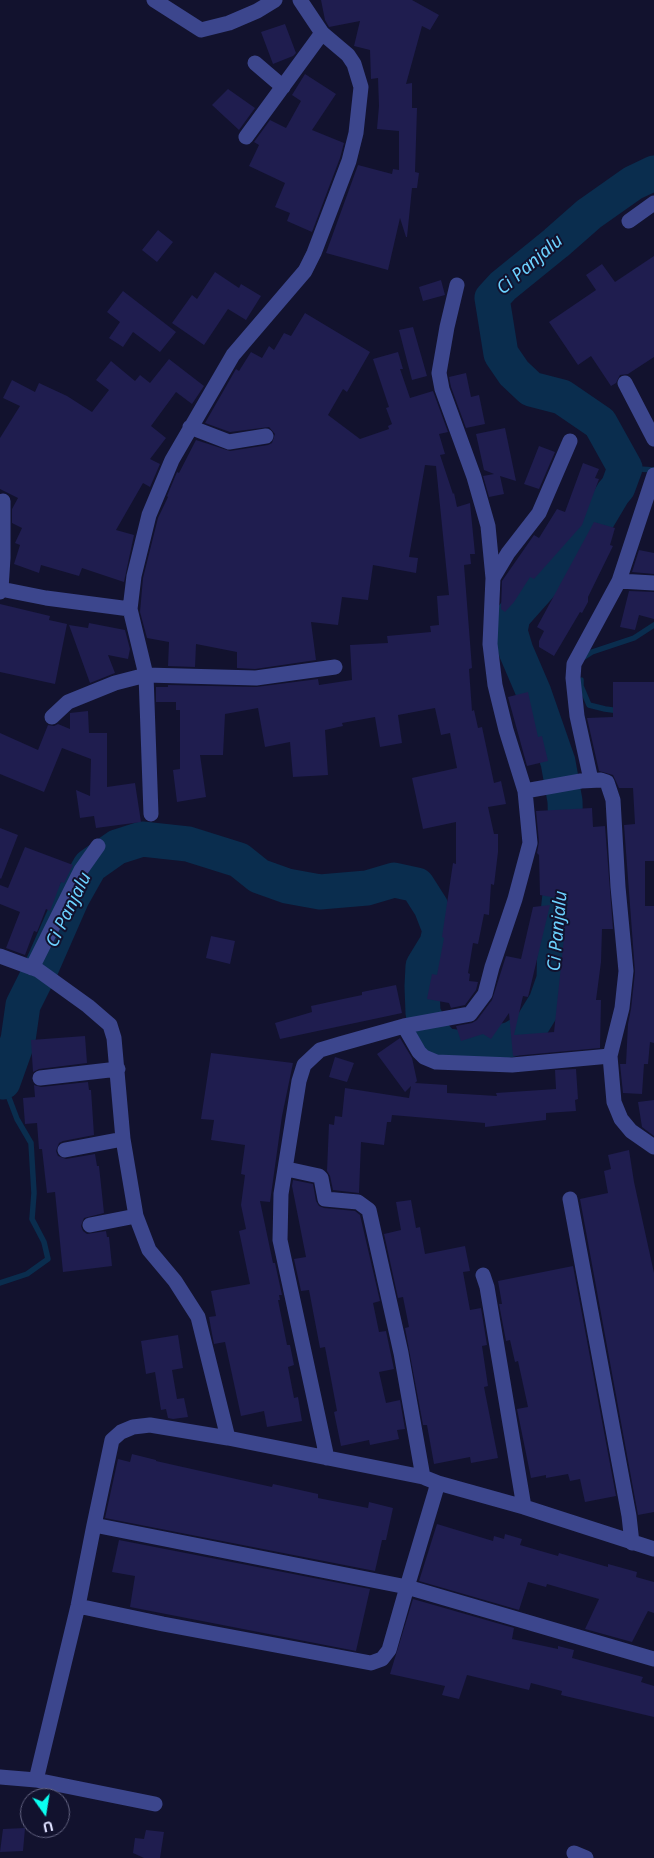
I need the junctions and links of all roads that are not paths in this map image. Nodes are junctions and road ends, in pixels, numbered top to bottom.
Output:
1 (154, 0) edge
2 (275, 0) edge
3 (300, 0) edge
4 (322, 33) junction
5 (256, 63) dead end
6 (283, 87) junction
7 (246, 137) dead end
8 (654, 203) edge
9 (629, 220) dead end
10 (457, 285) dead end
11 (625, 382) dead end
12 (190, 428) junction
13 (266, 436) dead end
14 (654, 439) edge
15 (570, 441) dead end
16 (652, 482) edge
17 (2, 501) dead end
18 (493, 578) junction
19 (619, 581) junction
20 (654, 583) edge
21 (0, 590) edge
22 (130, 609) junction
23 (335, 667) dead end
24 (146, 675) junction
25 (52, 717) dead end
26 (586, 781) junction
27 (526, 791) junction
28 (151, 814) dead end
29 (98, 846) dead end
30 (0, 956) edge
31 (35, 969) junction
32 (407, 1026) junction
33 (610, 1056) junction
34 (118, 1068) junction
35 (40, 1078) dead end
36 (123, 1139) junction
37 (654, 1148) edge
38 (65, 1150) dead end
39 (286, 1168) junction
40 (570, 1199) dead end
41 (136, 1216) junction
42 (90, 1225) dead end
43 (483, 1275) dead end
44 (228, 1438) junction
45 (327, 1458) junction
46 (423, 1477) junction
47 (438, 1483) junction
48 (524, 1507) junction
49 (94, 1526) junction
50 (632, 1543) junction
51 (654, 1548) edge
52 (407, 1587) junction
53 (78, 1606) junction
54 (654, 1659) edge
55 (0, 1777) edge
56 (36, 1780) junction
57 (155, 1804) dead end

1 - 2 street
3 - 4 street
4 - 6 street
4 - 12 street
5 - 6 street
6 - 7 street
8 - 9 street
10 - 18 street
11 - 14 street
12 - 13 street
12 - 22 street
15 - 18 street
16 - 19 street
17 - 21 street
18 - 27 street
19 - 20 street
19 - 26 street
21 - 22 street
22 - 24 street
23 - 24 street
24 - 25 street
24 - 28 street
26 - 27 street
26 - 33 street
27 - 32 street
29 - 31 street
30 - 31 street
31 - 34 street
32 - 33 street
32 - 39 street
33 - 37 street
34 - 35 street
34 - 36 street
36 - 38 street
36 - 41 street
39 - 45 street
39 - 46 street
40 - 50 street
41 - 42 street
41 - 44 street
43 - 48 street
44 - 45 street
44 - 49 street
45 - 46 street
46 - 47 street
47 - 48 street
47 - 52 street
48 - 50 street
49 - 52 street
49 - 53 street
50 - 51 street
52 - 53 street
52 - 54 street
53 - 56 street
55 - 56 street
56 - 57 street

